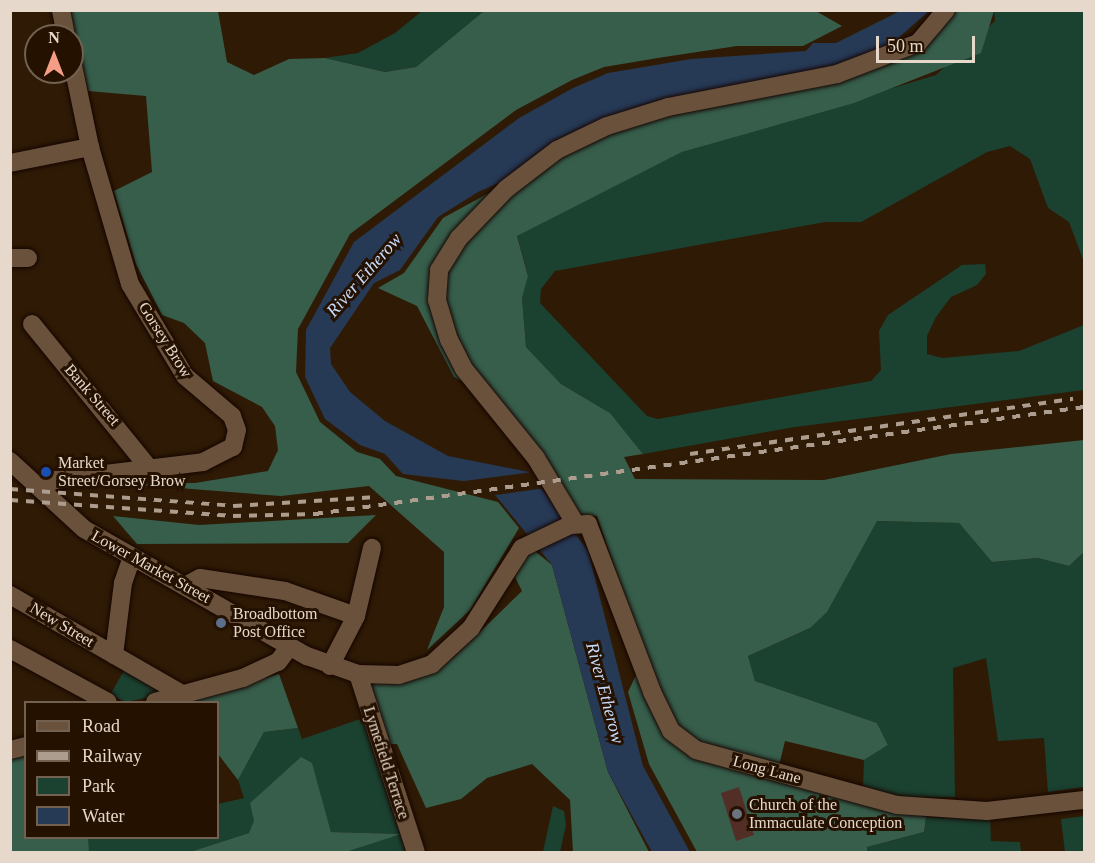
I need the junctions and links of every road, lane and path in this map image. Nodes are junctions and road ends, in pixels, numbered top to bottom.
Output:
1 (946, 10) edge
2 (77, 84) edge
3 (90, 147) junction
4 (10, 163) edge
5 (32, 324) dead end
6 (10, 461) edge
7 (149, 468) junction
8 (43, 486) junction
9 (572, 524) junction
10 (372, 548) dead end
11 (132, 557) junction
12 (185, 586) junction
13 (10, 595) edge
14 (356, 616) junction
15 (290, 646) junction
16 (10, 649) edge
17 (114, 655) junction
18 (330, 666) junction
19 (358, 674) junction
20 (182, 694) junction
21 (106, 701) edge
22 (158, 701) edge
23 (1084, 801) edge
24 (416, 852) edge

1 - 9 street
2 - 3 street, Gorsey Brow
3 - 4 street
3 - 7 street, Gorsey Brow
5 - 7 street, Bank Street
6 - 8 street, Lower Market Street
7 - 8 street, Gorsey Brow
8 - 11 street, Lower Market Street
9 - 19 street, Lower Market Street
9 - 23 street, Long Lane
10 - 14 street
11 - 12 street, Lower Market Street
11 - 17 street
12 - 14 street
12 - 15 street, Lower Market Street
13 - 17 street, New Street
14 - 18 street
15 - 18 street, Lower Market Street
15 - 20 street
16 - 21 street
17 - 20 street, New Street
18 - 19 street, Lower Market Street
19 - 24 street, Lymefield Terrace
20 - 22 street

